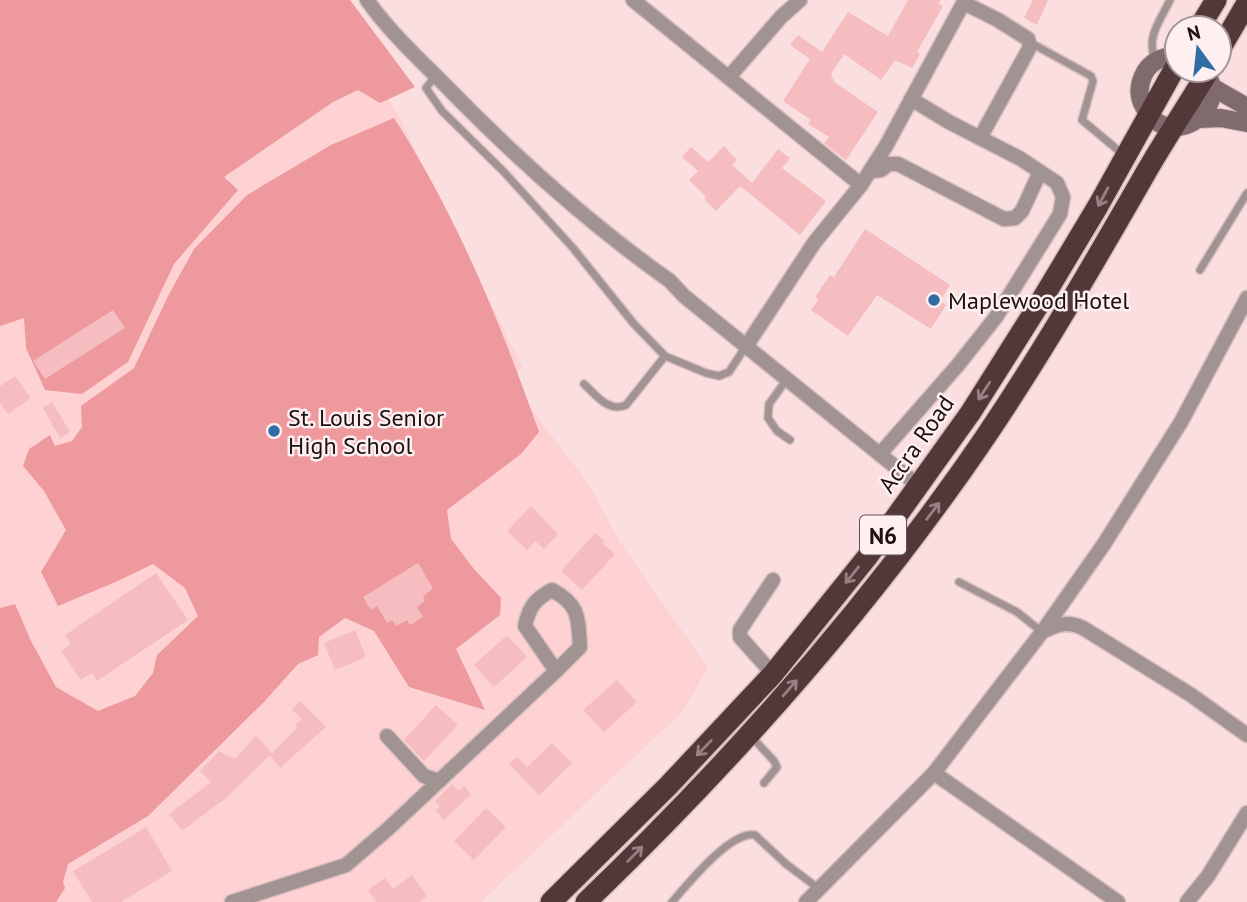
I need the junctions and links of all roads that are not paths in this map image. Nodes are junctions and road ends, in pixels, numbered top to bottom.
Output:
1 (367, 0) edge
2 (633, 0) edge
3 (800, 0) edge
4 (1170, 0) edge
5 (965, 2) edge
6 (1247, 3) edge
7 (1233, 27) edge
8 (1029, 43) junction
9 (1163, 57) edge
10 (1155, 61) junction
11 (435, 76) junction
12 (729, 77) junction
13 (1166, 84) edge
14 (1202, 84) edge
15 (1208, 84) edge
16 (1219, 84) edge
17 (911, 99) junction
18 (1247, 107) edge
19 (1148, 115) junction
20 (1198, 119) junction
21 (1247, 123) edge
22 (1174, 127) junction
23 (980, 138) junction
24 (1125, 156) junction
25 (870, 171) junction
26 (1040, 172) junction
27 (861, 185) junction
28 (1247, 193) edge
29 (1200, 270) dead end
30 (1247, 298) edge
31 (747, 345) junction
32 (665, 356) junction
33 (787, 378) junction
34 (584, 384) dead end
35 (790, 440) dead end
36 (880, 454) junction
37 (919, 486) junction
38 (773, 580) dead end
39 (959, 582) dead end
40 (1042, 632) junction
41 (556, 671) junction
42 (773, 674) junction
43 (749, 734) junction
44 (1247, 735) edge
45 (387, 736) dead end
46 (934, 773) junction
47 (439, 781) junction
48 (764, 783) dead end
49 (1247, 813) edge
50 (818, 888) junction
51 (232, 902) edge
52 (551, 902) edge
53 (586, 902) edge
54 (672, 902) edge
55 (806, 902) edge
56 (1118, 902) edge
57 (1187, 902) edge

1 - 11 street
2 - 12 street
3 - 12 street
4 - 10 lane
5 - 8 street
5 - 17 street
6 - 7 highway
8 - 23 street
8 - 24 lane
9 - 10 street
10 - 19 street
11 - 31 street
11 - 32 lane
12 - 27 street
13 - 19 highway, Accra Road / N6
14 - 22 highway, Accra Road / N6
15 - 20 street
16 - 18 street
17 - 23 street
17 - 25 street
19 - 22 street
19 - 24 highway, Accra Road / N6
20 - 21 street
20 - 22 street
43 -> 22 highway, Accra Road / N6
23 - 26 street
24 -> 37 highway, Accra Road / N6
25 - 26 street
25 - 27 street
26 - 36 street
27 - 31 street
28 - 29 lane
30 - 40 street
31 - 32 lane
31 - 33 street
32 - 34 lane
33 - 35 lane
33 - 36 street
36 - 37 street
37 -> 42 highway, Accra Road / N6
38 - 42 street
39 - 40 lane
40 - 44 street
40 - 46 street
41 - 41 street
41 - 47 street
42 -> 52 highway, Accra Road / N6
43 - 48 lane
53 -> 43 highway, Accra Road / N6
45 - 47 street
46 - 50 street
46 - 56 street
47 - 51 street
49 - 57 street
50 - 54 lane
50 - 55 street

